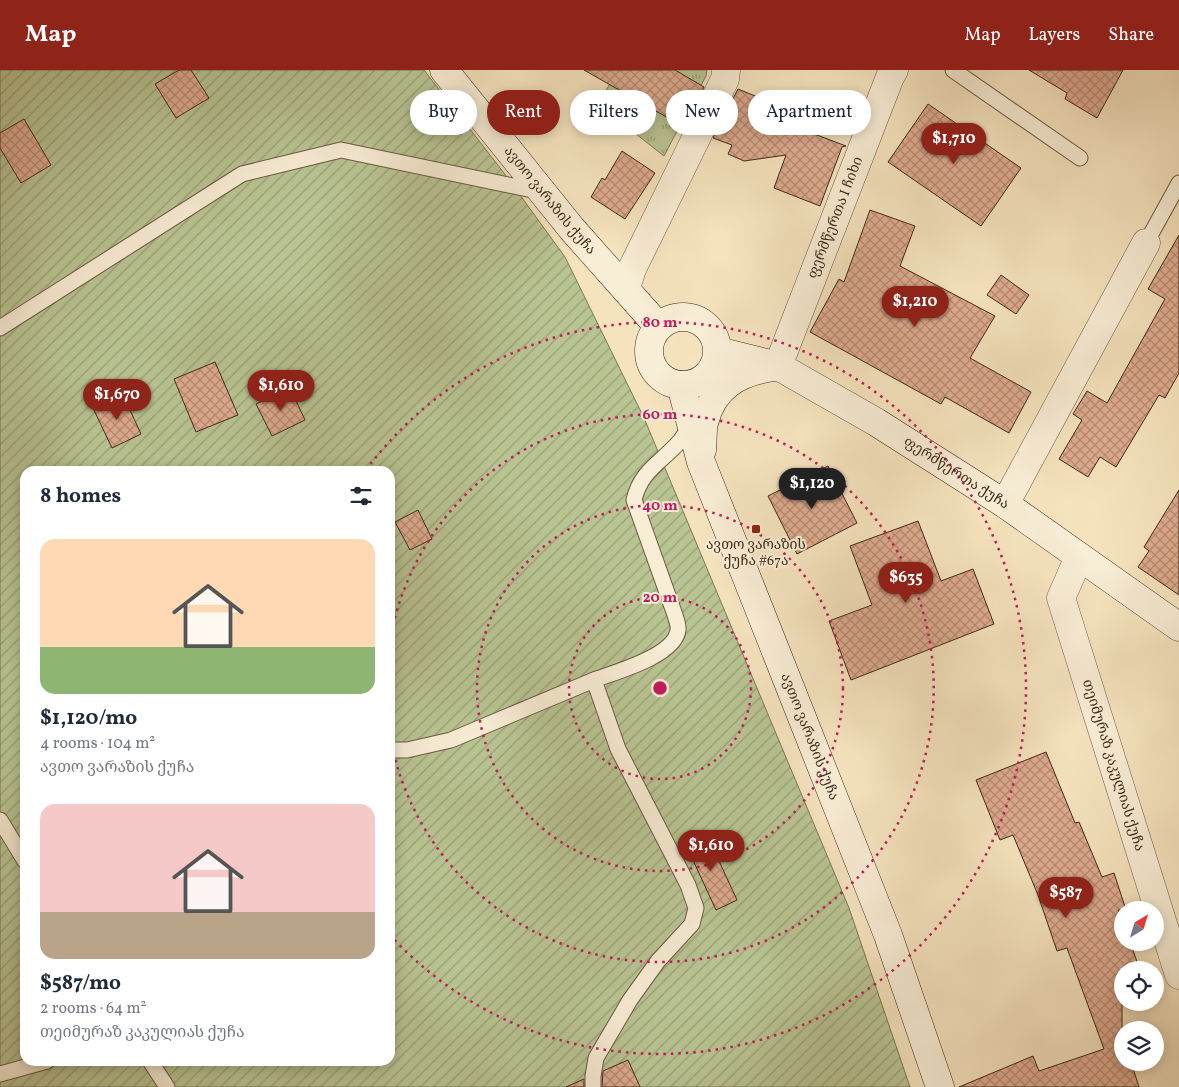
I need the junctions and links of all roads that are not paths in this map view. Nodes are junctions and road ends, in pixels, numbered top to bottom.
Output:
1 (444, 70) edge
2 (726, 70) edge
3 (894, 70) edge
4 (953, 70) edge
5 (1080, 158) dead end
6 (1179, 183) edge
7 (542, 192) junction
8 (1146, 243) joint
9 (626, 288) junction
10 (659, 327) junction
11 (0, 328) edge
12 (718, 351) junction
13 (778, 366) junction
14 (681, 385) junction
15 (691, 424) junction
16 (701, 462) junction
17 (1005, 504) junction
18 (1079, 557) junction
19 (1179, 627) edge
20 (594, 680) junction
21 (395, 750) edge
22 (0, 820) edge
23 (20, 853) edge
24 (1179, 974) edge
25 (29, 1066) edge
26 (153, 1066) edge
27 (0, 1074) edge
28 (167, 1087) edge
29 (593, 1087) edge
30 (940, 1087) edge

1 - 7 street, ავთო ვარაზის ქუჩა
2 - 9 street
3 - 13 street, ფერმწერთა I ჩიხი
4 - 5 lane
6 - 8 lane
7 - 9 street, ავთო ვარაზის ქუჩა
7 - 11 lane
8 - 17 street
9 - 10 street, ავთო ვარაზის ქუჩა
10 - 12 street
10 - 14 street
12 - 13 street, ფერმწერთა ქუჩა
12 - 14 street
13 - 16 street
13 - 17 street, ფერმწერთა ქუჩა
14 - 15 street, ავთო ვარაზის ქუჩა
15 - 16 street, ავთო ვარაზის ქუჩა
15 - 20 lane
16 - 30 street, ავთო ვარაზის ქუჩა
17 - 18 street, ფერმწერთა ქუჩა
18 - 19 street, ფერმწერთა ქუჩა
18 - 24 street, თეიმურაზ კაკულიას ქუჩა
20 - 21 lane
20 - 29 lane
22 - 23 lane
25 - 27 lane
26 - 28 lane

